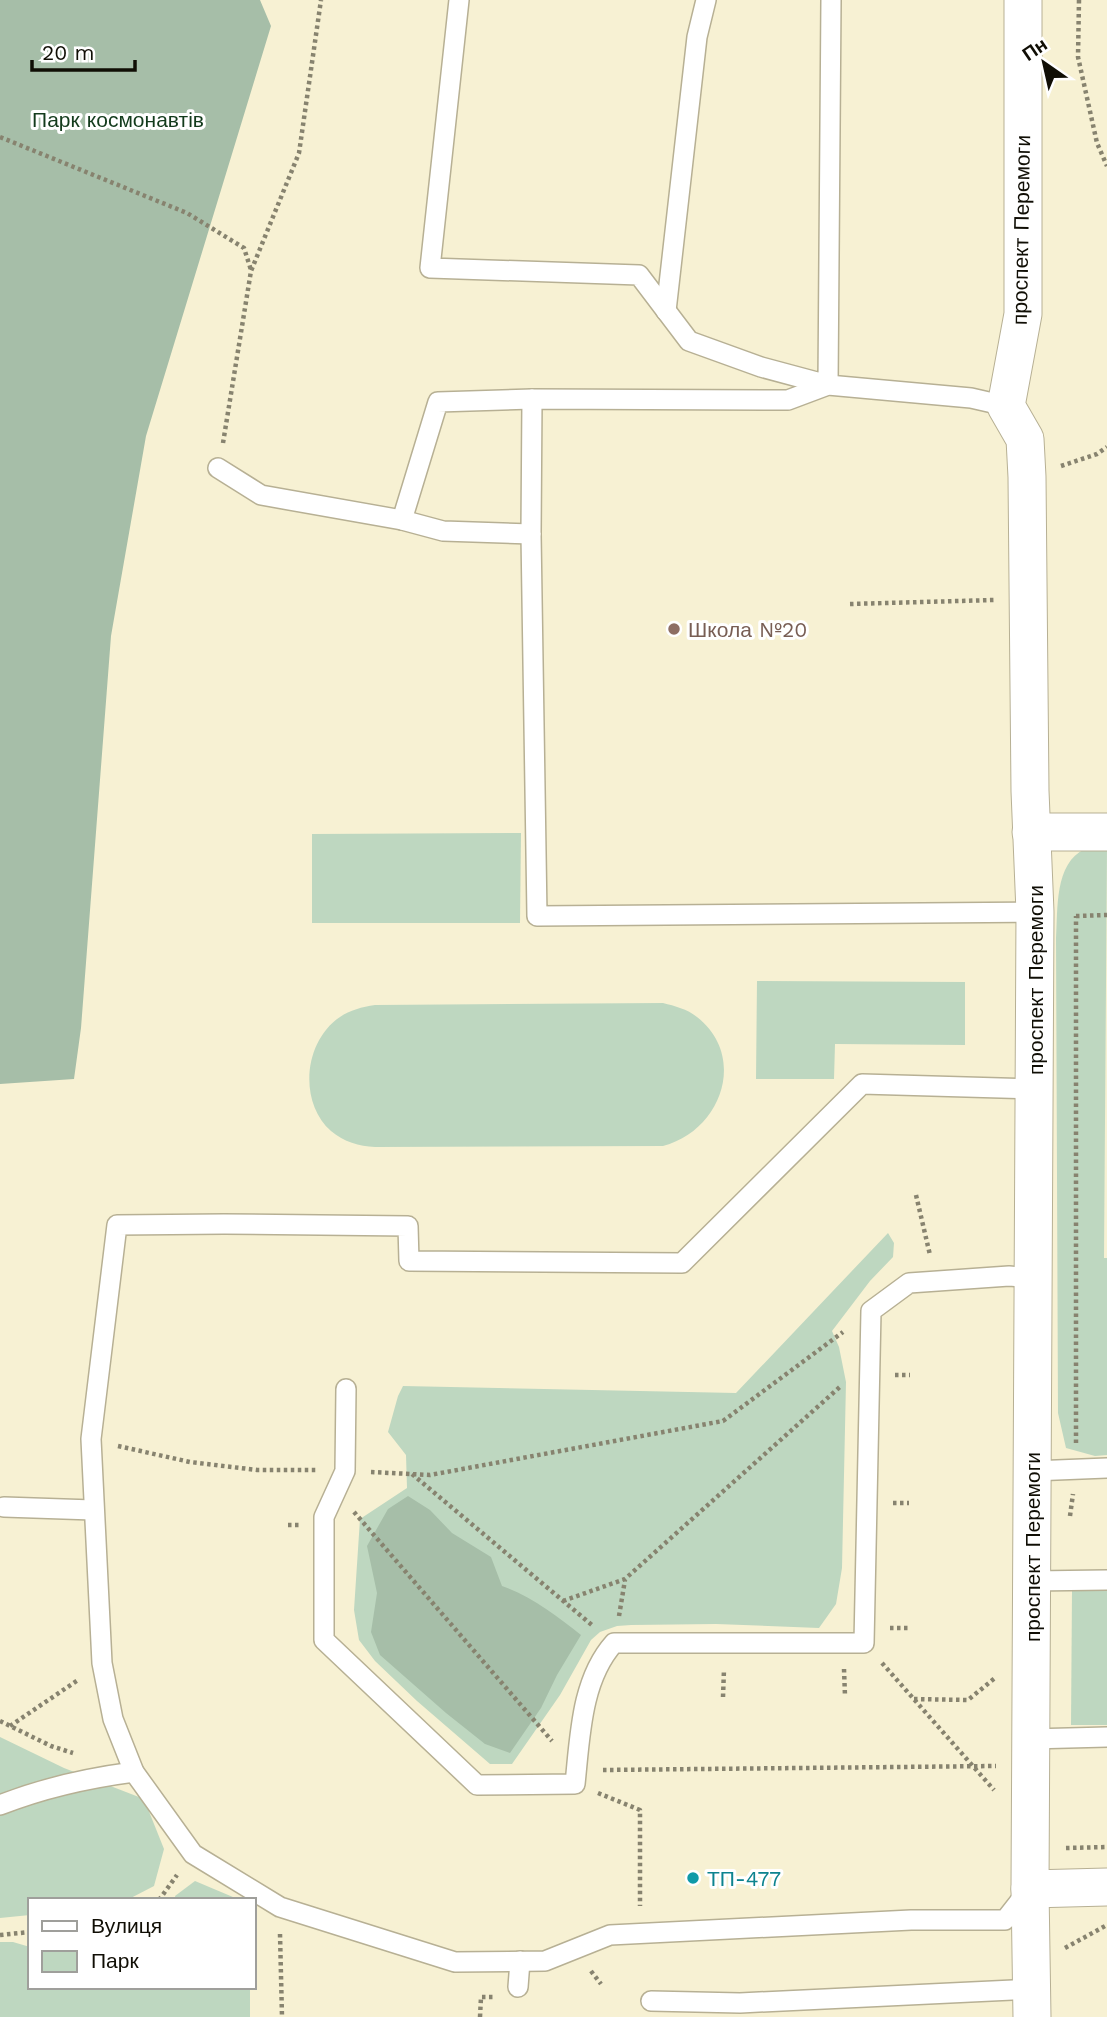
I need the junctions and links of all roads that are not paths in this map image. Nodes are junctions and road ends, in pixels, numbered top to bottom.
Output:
1 (459, 0) edge
2 (706, 0) edge
3 (831, 0) edge
4 (1023, 0) edge
5 (666, 312) junction
6 (828, 385) junction
7 (532, 399) junction
8 (1006, 406) junction
9 (218, 468) road end
10 (402, 520) junction
11 (531, 534) junction
12 (1031, 832) junction
13 (1107, 832) edge
14 (1035, 912) junction
15 (1035, 1088) junction
16 (1034, 1278) junction
17 (346, 1389) dead end
18 (1107, 1468) edge
19 (1032, 1471) junction
20 (5, 1507) dead end
21 (93, 1510) junction
22 (1107, 1580) edge
23 (1032, 1581) junction
24 (1107, 1737) edge
25 (1030, 1739) junction
26 (134, 1772) junction
27 (0, 1805) edge
28 (1107, 1887) edge
29 (1030, 1889) junction
30 (520, 1961) junction
31 (518, 1987) dead end
32 (651, 2001) dead end
33 (1032, 2003) edge

1 - 5 lane
2 - 5 lane
3 - 6 lane
4 - 8 street, проспект Перемоги
5 - 6 lane
6 - 7 lane
6 - 8 lane
7 - 10 lane
7 - 11 lane
8 - 12 street, проспект Перемоги
9 - 10 lane
10 - 11 lane
11 - 14 lane
12 - 13 street
12 - 14 street, проспект Перемоги
14 - 15 street, проспект Перемоги
15 - 16 street, проспект Перемоги
15 - 21 lane
16 - 17 lane
16 - 19 street, проспект Перемоги
18 - 19 lane
19 - 23 street, проспект Перемоги
20 - 21 lane
21 - 26 lane
22 - 23 lane
23 - 25 street, проспект Перемоги
24 - 25 lane
25 - 29 street, проспект Перемоги
26 - 27 lane
26 - 30 lane
28 - 29 street
29 - 30 lane
29 - 33 street, проспект Перемоги
30 - 31 lane
32 - 33 lane

